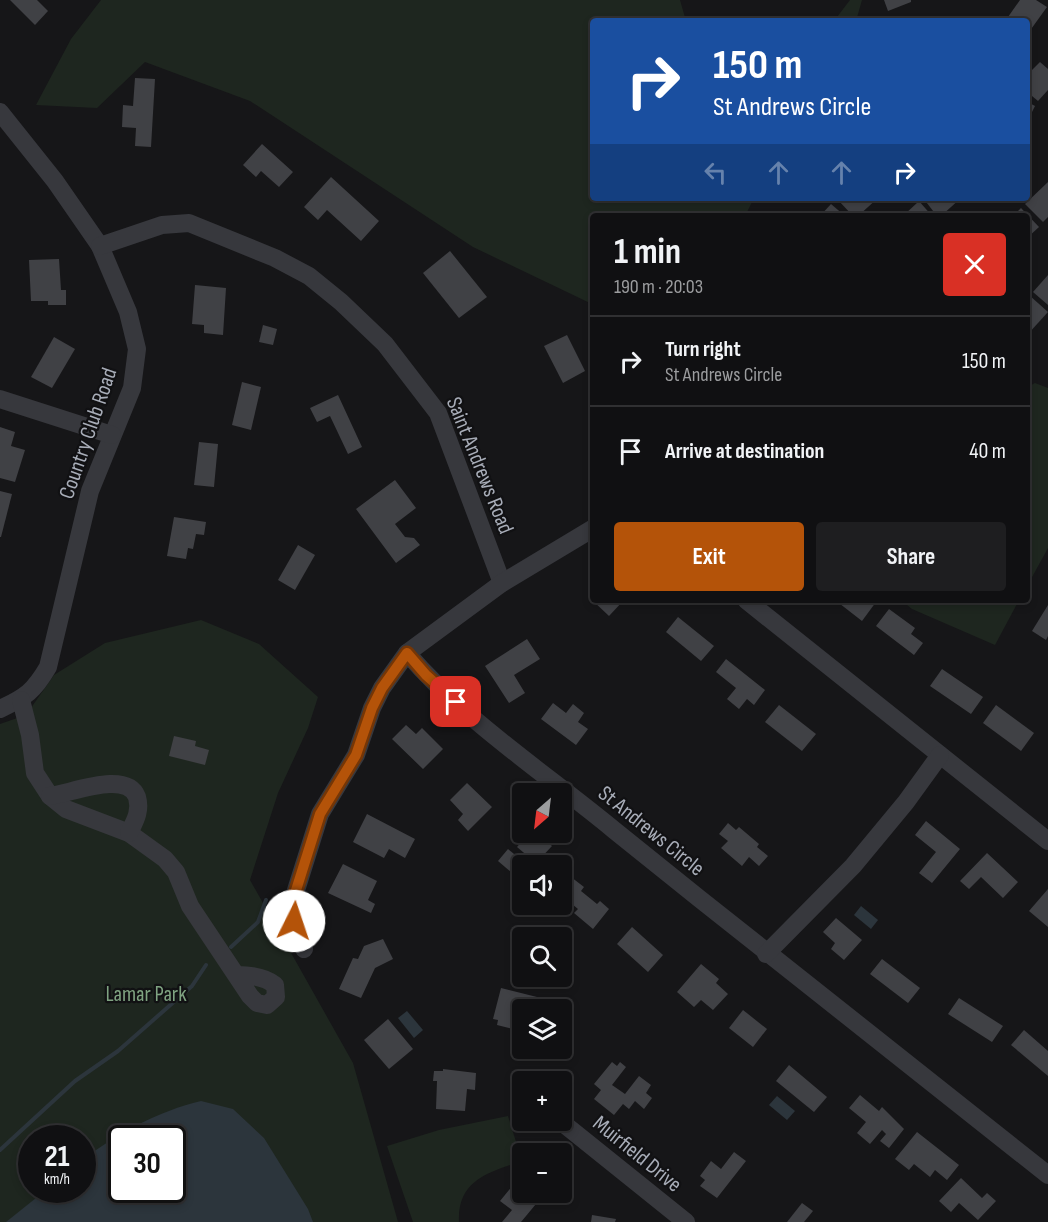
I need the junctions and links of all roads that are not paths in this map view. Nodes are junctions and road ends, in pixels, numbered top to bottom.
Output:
1 (0, 112) edge
2 (100, 246) junction
3 (0, 399) edge
4 (112, 435) junction
5 (590, 531) edge
6 (502, 583) junction
7 (750, 603) edge
8 (407, 653) junction
9 (21, 700) junction
10 (0, 708) edge
11 (940, 755) junction
12 (51, 796) junction
13 (129, 833) junction
14 (1048, 841) edge
15 (304, 949) dead end
16 (766, 954) junction
17 (237, 975) dead end
18 (572, 1130) edge
19 (1048, 1175) edge
20 (686, 1222) edge

1 - 2 street, Country Club Road
2 - 4 street, Country Club Road
2 - 6 street, Saint Andrews Road
3 - 4 street
4 - 9 street, Country Club Road
5 - 6 street
6 - 8 street
7 - 11 street
8 - 15 street
8 - 16 street, St Andrews Circle
9 - 10 street, Country Club Road
9 - 12 street
11 - 14 street
11 - 16 street
12 - 13 street
12 - 13 street
13 - 17 street
16 - 19 street, St Andrews Circle
18 - 20 street, Muirfield Drive

